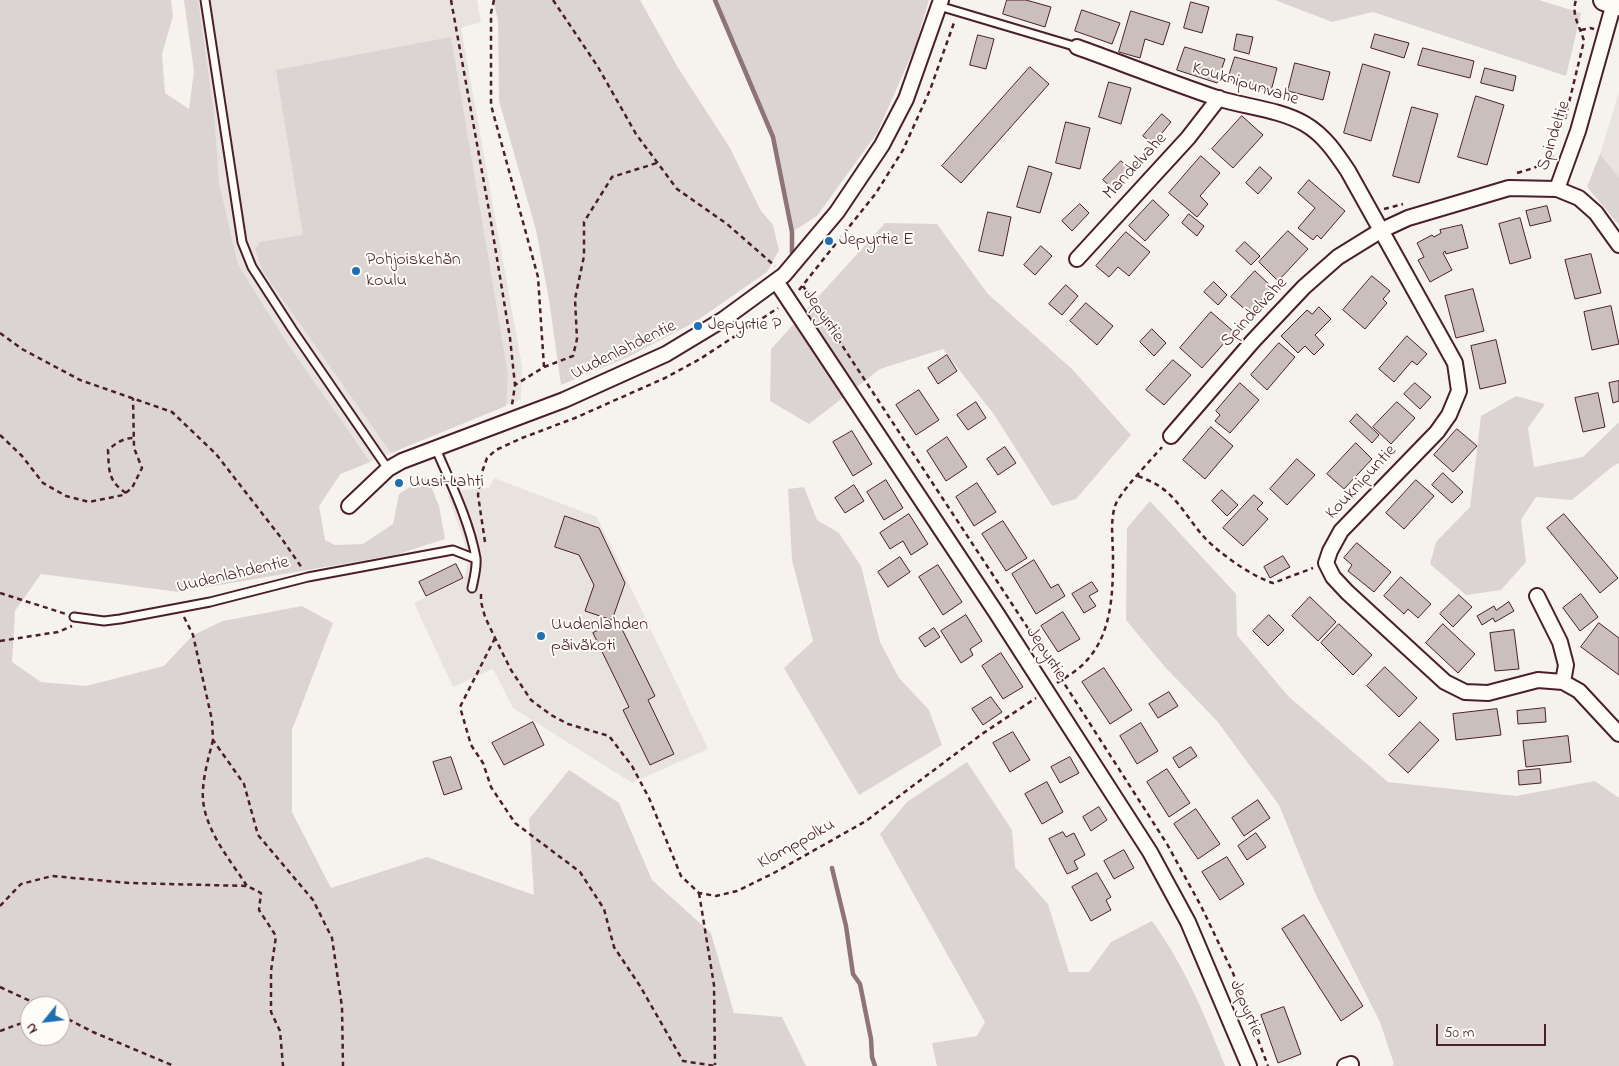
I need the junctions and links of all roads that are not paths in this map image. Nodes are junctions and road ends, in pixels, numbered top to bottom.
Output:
1 (205, 0) edge
2 (940, 3) edge
3 (1612, 3) edge
4 (1077, 47) joint
5 (1219, 98) junction
6 (1558, 188) junction
7 (1380, 232) junction
8 (1619, 245) edge
9 (1077, 259) dead end
10 (780, 278) junction
11 (1171, 436) road end
12 (436, 449) junction
13 (388, 469) junction
14 (349, 506) dead end
15 (476, 559) junction
16 (472, 588) dead end
17 (1537, 596) dead end
18 (74, 617) road end
19 (1563, 682) junction
20 (1619, 734) edge
21 (1249, 1066) edge

1 - 13 lane
2 - 4 lane
2 - 10 street, Uudenlahdentie
3 - 6 street, Spindeltie
4 - 5 street, Kouknipunvahe
5 - 7 street, Kouknipunvahe
5 - 9 street, Mandelvahe
6 - 7 street, Spindeltie
6 - 8 street
7 - 11 street, Spindelvahe
7 - 19 street, Kouknipuntie
10 - 12 street, Uudenlahdentie
10 - 21 street, Jepyrtie
12 - 13 street, Uudenlahdentie
12 - 15 lane
13 - 14 street, Uudenlahdentie
15 - 16 lane
15 - 18 lane, Uudenlahdentie
17 - 19 street
19 - 20 street

